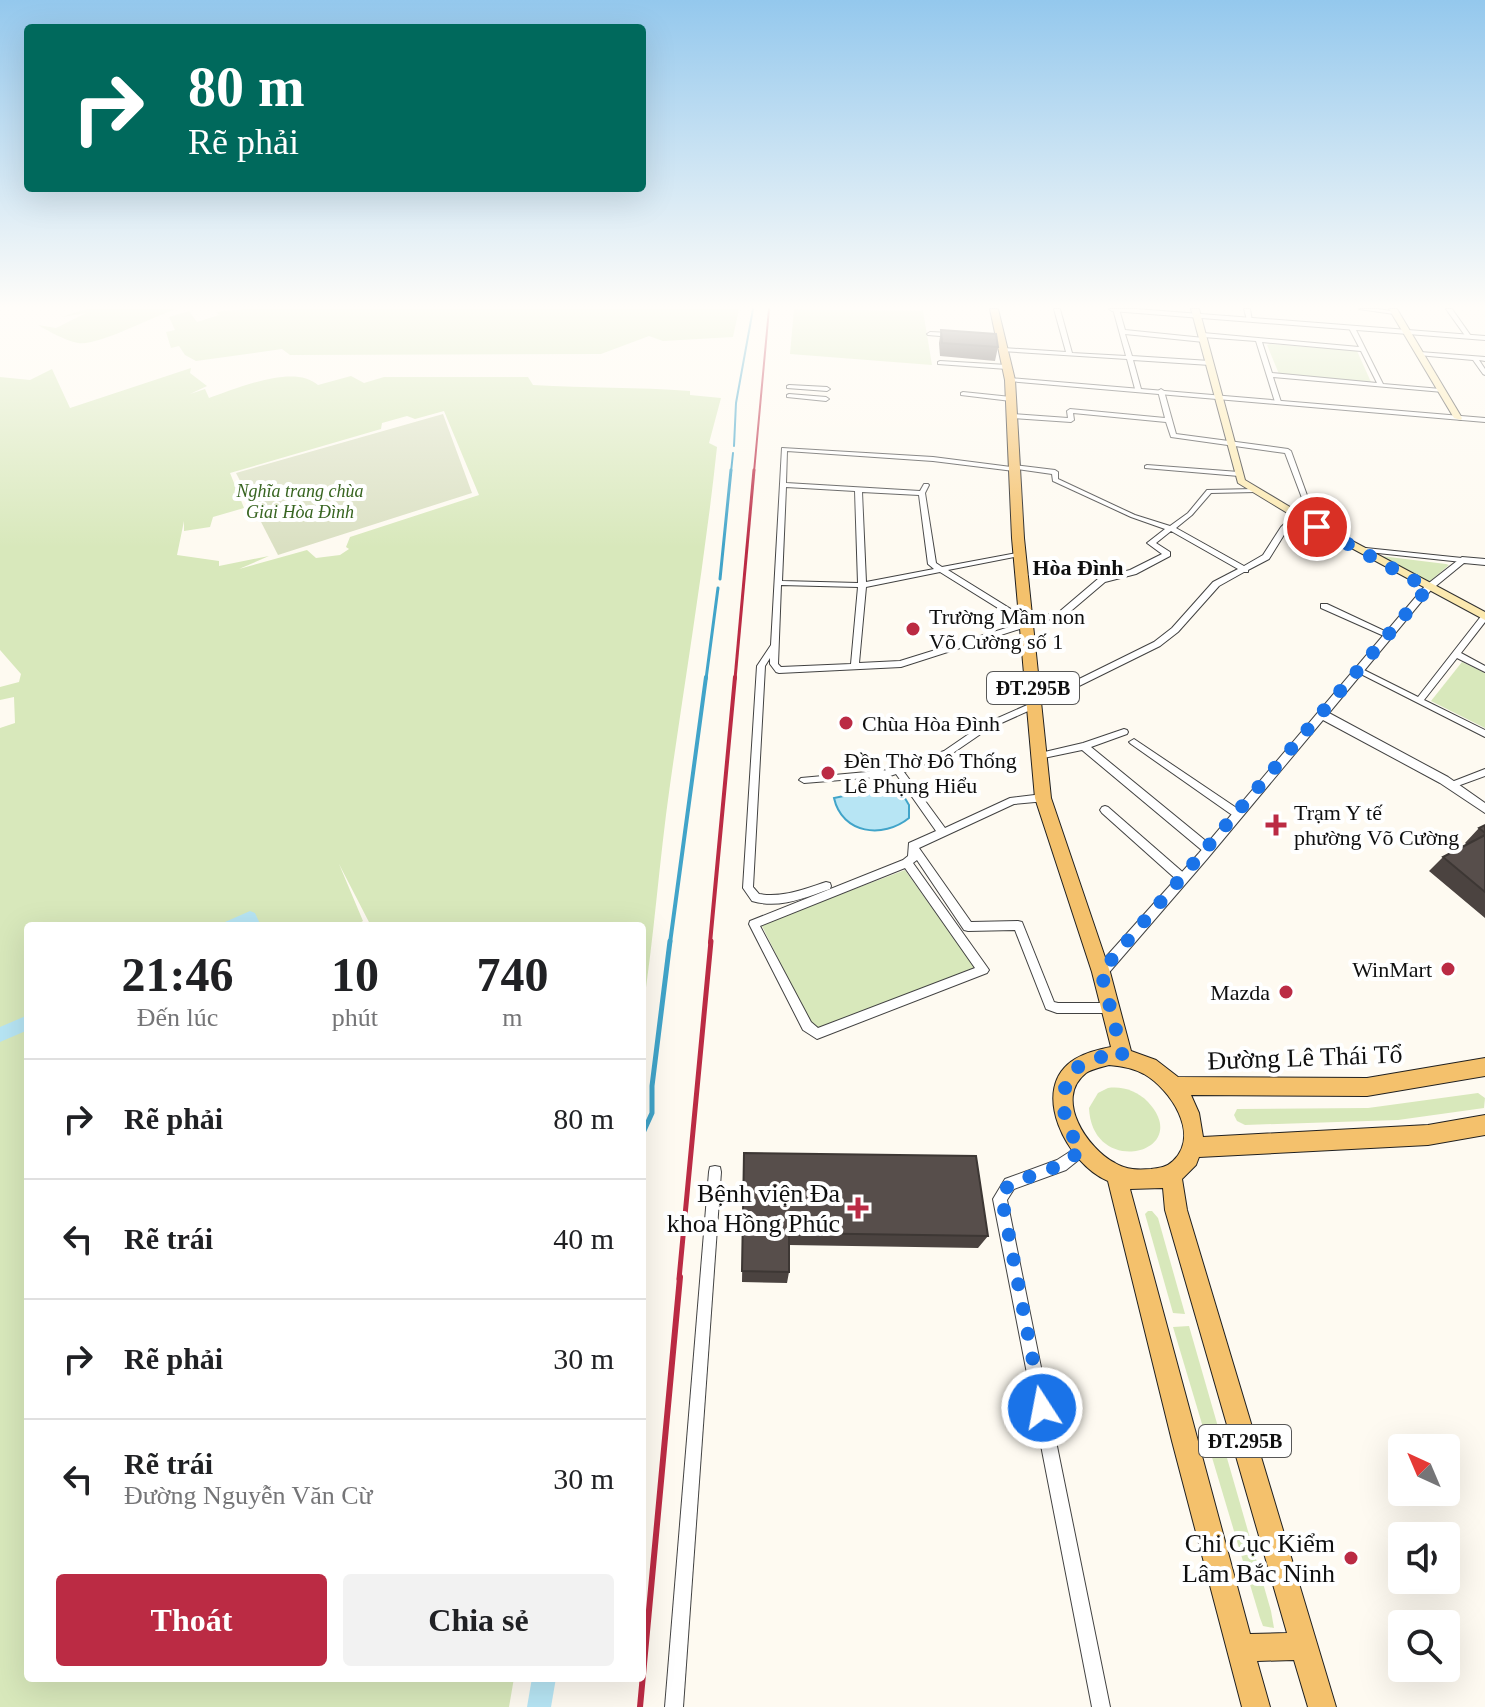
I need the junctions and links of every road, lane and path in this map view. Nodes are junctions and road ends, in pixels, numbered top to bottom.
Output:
1 (821, 389) edge
2 (827, 389) dead end
3 (1010, 389) edge
4 (1138, 389) edge
5 (1217, 389) edge
6 (1274, 389) edge
7 (1418, 389) edge
8 (1161, 391) junction
9 (1441, 391) joint
10 (963, 394) dead end
11 (789, 396) dead end
12 (1219, 396) junction
13 (826, 399) dead end
14 (1011, 399) junction
15 (1278, 402) junction
16 (1011, 416) junction
17 (1458, 418) junction
18 (1168, 420) junction
19 (1485, 420) edge
20 (1231, 443) junction
21 (1147, 467) dead end
22 (1014, 468) junction
23 (1239, 474) junction
24 (785, 485) junction
25 (858, 489) junction
26 (1254, 491) junction
27 (1297, 515) junction
28 (1172, 529) junction
29 (1359, 549) junction
30 (1019, 554) junction
31 (1462, 560) junction
32 (1485, 562) edge
33 (938, 570) junction
34 (1245, 570) junction
35 (780, 583) junction
36 (862, 585) junction
37 (1428, 588) junction
38 (1324, 606) dead end
39 (1485, 617) edge
40 (1026, 623) junction
41 (1387, 634) junction
42 (775, 644) junction
43 (1456, 654) junction
44 (855, 665) junction
45 (1485, 669) edge
46 (1357, 670) junction
47 (1033, 687) junction
48 (1419, 701) junction
49 (1034, 705) junction
50 (1321, 714) junction
51 (1124, 732) dead end
52 (1485, 734) edge
53 (1134, 742) dead end
54 (1084, 746) junction
55 (1039, 756) junction
56 (898, 770) junction
57 (1485, 772) edge
58 (804, 780) dead end
59 (1452, 785) junction
60 (1043, 798) junction
61 (1485, 809) edge
62 (1105, 810) dead end
63 (1238, 814) junction
64 (943, 833) junction
65 (913, 846) junction
66 (1208, 849) junction
67 (907, 863) junction
68 (1182, 878) junction
69 (826, 886) dead end
70 (1101, 972) junction
71 (1111, 1008) junction
72 (1123, 1057) junction
73 (1483, 1071) edge
74 (1174, 1086) junction
75 (1485, 1125) edge
76 (1193, 1147) junction
77 (1082, 1150) junction
78 (715, 1172) dead end
79 (1116, 1174) junction
80 (1171, 1174) junction
81 (1305, 1646) junction
82 (1240, 1648) junction
83 (674, 1707) edge
84 (1101, 1707) edge
85 (1256, 1707) edge
86 (1322, 1707) edge

1 - 2 street
3 - 14 main road, ĐT.295B
4 - 8 street
5 - 12 main road
6 - 15 street
7 - 9 street
8 - 12 street
8 - 18 street
9 - 17 main road
10 - 14 street
11 - 13 street
12 - 15 street
12 - 20 main road
14 - 16 main road, ĐT.295B
15 - 17 street
16 - 18 street
16 - 22 main road, ĐT.295B
17 - 19 street
18 - 20 street
20 - 23 main road
20 - 27 street
21 - 23 street
22 - 24 street
22 - 28 street
22 - 30 main road, ĐT.295B
23 - 26 main road
24 - 25 street
24 - 35 street
25 - 33 street
25 - 36 street
26 - 27 main road
26 - 28 street
27 - 29 main road
27 - 34 street
28 - 34 street
28 - 40 street
29 - 31 street
29 - 37 main road
30 - 33 street
30 - 40 main road, ĐT.295B
31 - 32 street
31 - 37 street
33 - 36 street
33 - 40 street
34 - 47 street
35 - 36 street
35 - 42 street
36 - 44 street
37 - 39 main road
37 - 41 street
38 - 41 street
39 - 43 street
40 - 44 street
40 - 47 main road, ĐT.295B
41 - 46 street
42 - 44 street
42 - 69 street
43 - 45 street
43 - 48 street
46 - 48 street
46 - 50 street
47 - 49 main road, ĐT.295B
48 - 52 street
49 - 55 main road, ĐT.295B
49 - 56 street
50 - 59 street
50 - 63 street
51 - 54 street
53 - 63 street
54 - 55 street
54 - 66 street
55 - 60 main road, ĐT.295B
56 - 58 street
56 - 64 street
57 - 59 street
59 - 61 street
60 - 64 street
60 - 70 main road, ĐT.295B
62 - 68 street
63 - 66 street
64 - 65 street
65 - 67 street
65 - 71 street
66 - 68 street
67 - 67 street
68 - 70 street
70 - 71 main road, ĐT.295B
71 - 72 main road, ĐT.295B
72 - 74 main road
72 - 77 main road
73 - 74 main road, Đường Lê Thái Tổ
74 - 76 main road
75 - 76 main road
76 - 80 main road
77 - 79 main road
77 - 84 street
78 - 83 street
79 - 80 main road
79 - 82 main road, ĐT.295B
80 - 81 main road, ĐT.295B
81 - 82 main road
81 - 86 main road, ĐT.295B
82 - 85 main road, ĐT.295B

